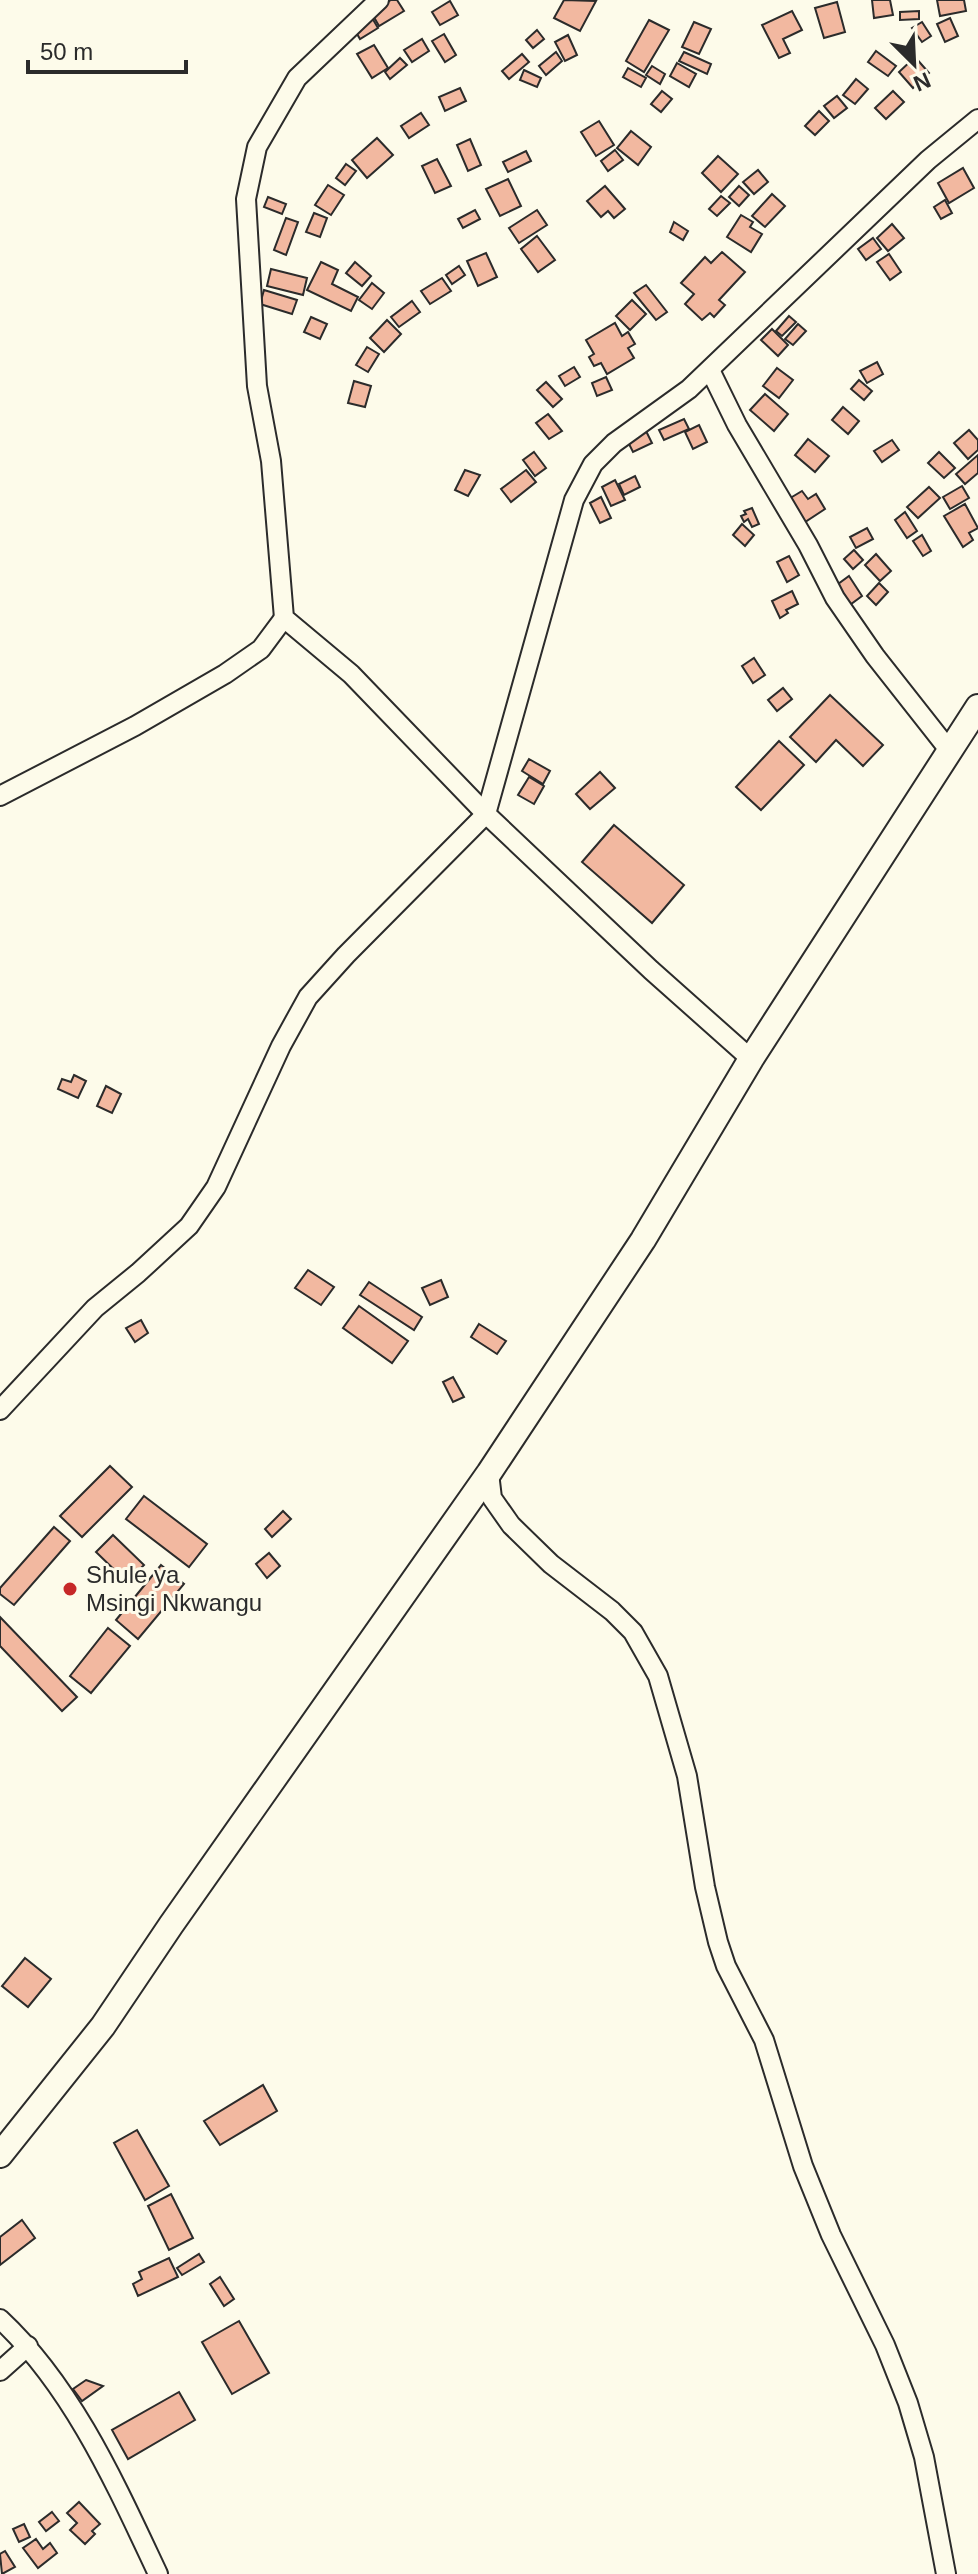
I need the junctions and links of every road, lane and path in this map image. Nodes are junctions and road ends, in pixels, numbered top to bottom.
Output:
1 (379, 0) edge
2 (978, 119) edge
3 (710, 370) junction
4 (284, 618) junction
5 (978, 707) edge
6 (949, 750) junction
7 (0, 796) edge
8 (486, 814) junction
9 (751, 1059) junction
10 (0, 1410) edge
11 (489, 1473) junction
12 (0, 2155) edge
13 (0, 2319) edge
14 (28, 2346) junction
15 (0, 2371) edge
16 (158, 2574) edge
17 (946, 2574) edge

1 - 4 street
2 - 3 street
3 - 6 street
3 - 8 street
4 - 7 street
4 - 8 street
5 - 6 street
6 - 9 street
8 - 9 street
8 - 10 street
9 - 11 street
11 - 12 street
11 - 17 street
13 - 14 street
14 - 15 street
14 - 16 street

